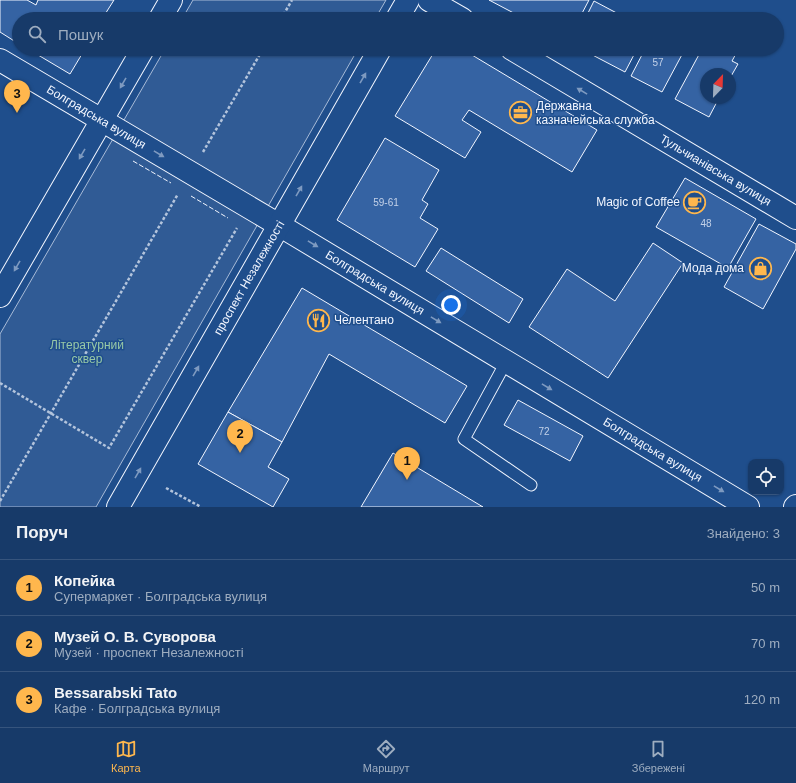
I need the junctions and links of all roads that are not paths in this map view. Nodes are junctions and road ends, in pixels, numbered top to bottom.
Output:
1 (171, 0) edge
2 (408, 0) edge
3 (428, 0) edge
4 (164, 12) edge
5 (401, 12) edge
6 (449, 12) edge
7 (139, 56) edge
8 (376, 56) edge
9 (524, 56) edge
10 (0, 60) edge
11 (102, 120) junction
12 (796, 218) edge
13 (280, 225) junction
14 (0, 296) edge
15 (506, 362) junction
16 (531, 485) dead end
17 (118, 507) edge
18 (748, 507) edge

1 - 4 main road
2 - 5 main road
3 - 6 main road
7 -> 11 main road
13 -> 8 main road, проспект Незалежності
12 -> 9 main road, Тульчианівська вулиця
10 - 11 main road, Болградська вулиця
11 -> 13 main road, Болградська вулиця
11 -> 14 main road
13 -> 15 main road, Болградська вулиця
17 -> 13 main road, проспект Незалежності
15 - 16 lane
15 -> 18 main road, Болградська вулиця

